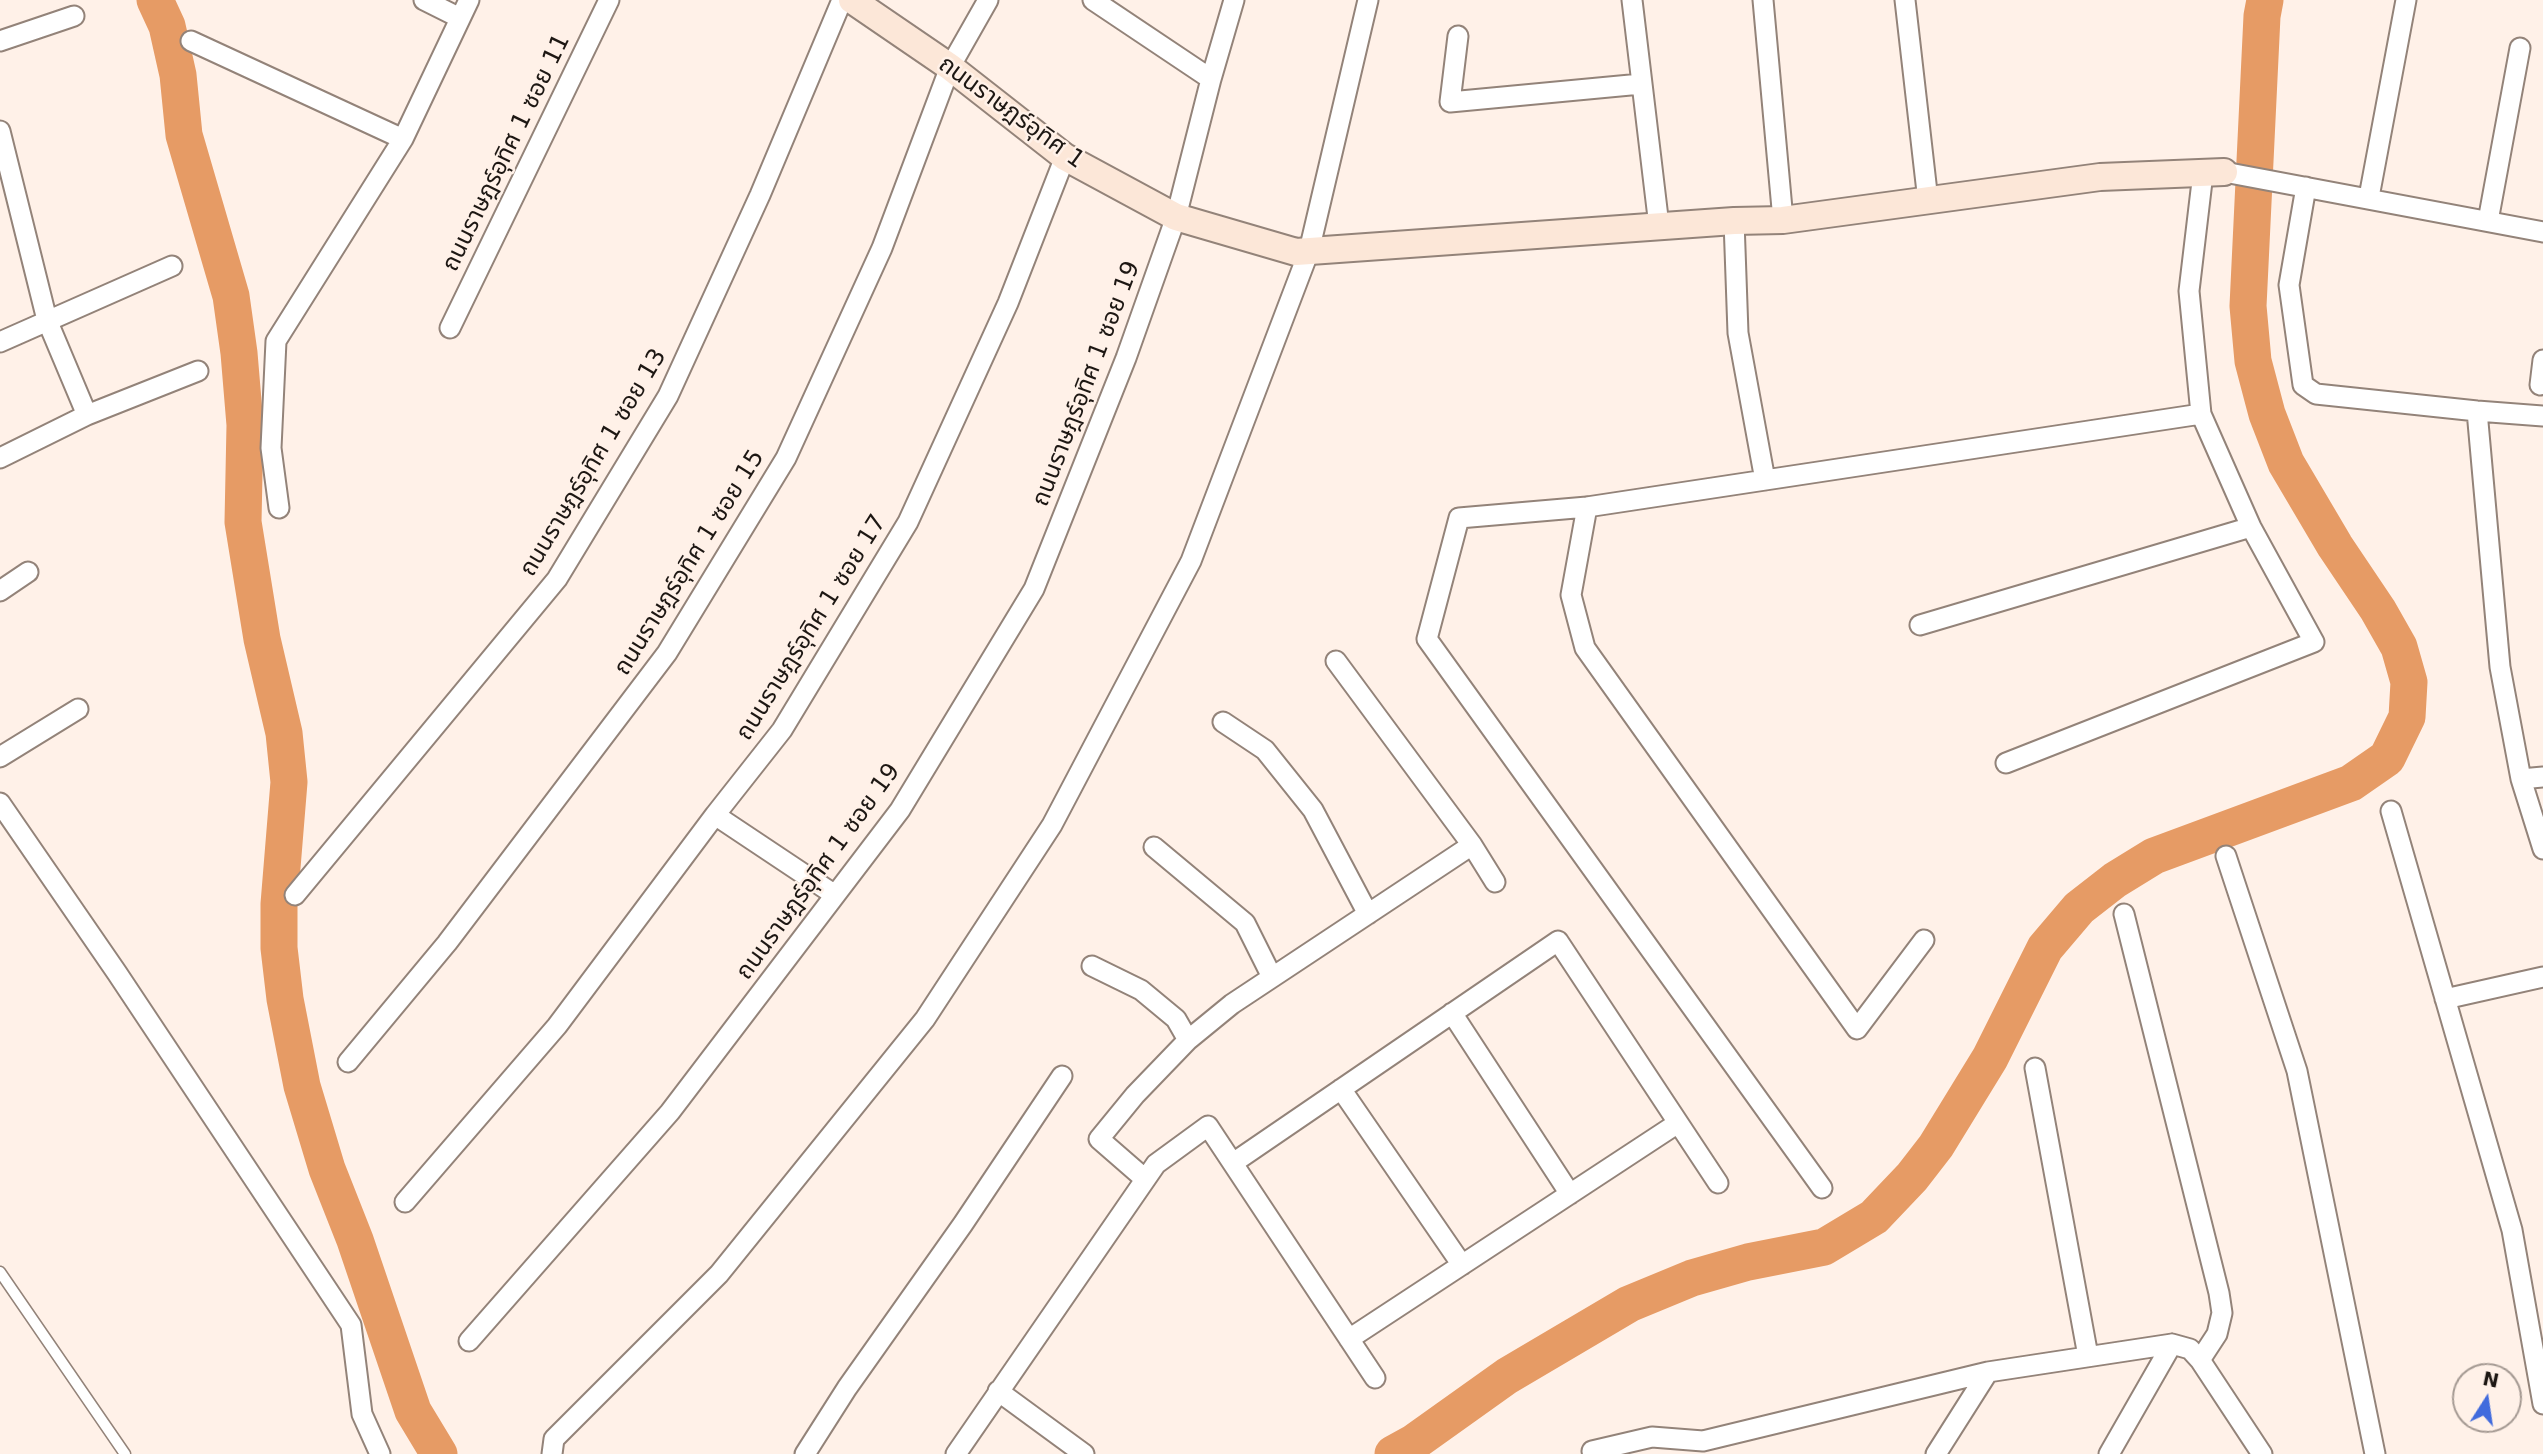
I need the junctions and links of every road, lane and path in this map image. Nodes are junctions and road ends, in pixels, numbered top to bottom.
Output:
1 (424, 0) edge
2 (469, 0) edge
3 (609, 0) edge
4 (842, 0) edge
5 (852, 0) edge
6 (988, 0) edge
7 (1093, 0) edge
8 (1234, 0) edge
9 (1368, 0) edge
10 (1632, 0) edge
11 (1763, 0) edge
12 (1905, 0) edge
13 (2406, 0) edge
14 (74, 16) dead end
15 (460, 18) junction
16 (1458, 36) dead end
17 (0, 41) edge
18 (191, 41) dead end
19 (2519, 48) dead end
20 (950, 67) junction
21 (1211, 79) junction
22 (1642, 84) junction
23 (0, 131) edge
24 (403, 139) junction
25 (1065, 157) junction
26 (2213, 173) junction
27 (2306, 187) junction
28 (2369, 197) junction
29 (1928, 201) junction
30 (9, 203) edge
31 (1176, 217) junction
32 (1783, 220) junction
33 (1734, 221) junction
34 (2488, 221) junction
35 (1659, 226) junction
36 (2543, 232) edge
37 (1309, 251) junction
38 (172, 266) dead end
39 (47, 320) junction
40 (450, 328) dead end
41 (0, 342) edge
42 (2543, 360) edge
43 (198, 371) dead end
44 (2540, 384) dead end
45 (2477, 411) junction
46 (2201, 414) junction
47 (87, 415) junction
48 (2543, 416) edge
49 (0, 458) edge
50 (1765, 480) junction
51 (1587, 507) junction
52 (279, 508) dead end
53 (2251, 527) junction
54 (27, 572) dead end
55 (0, 591) edge
56 (1920, 625) dead end
57 (1336, 661) dead end
58 (78, 709) dead end
59 (1223, 722) dead end
60 (0, 757) edge
61 (2006, 763) dead end
62 (2543, 777) edge
63 (2521, 779) junction
64 (0, 803) edge
65 (2390, 811) dead end
66 (715, 815) junction
67 (1472, 845) junction
68 (1154, 847) dead end
69 (2543, 849) edge
70 (2226, 856) dead end
71 (1495, 882) dead end
72 (295, 895) dead end
73 (835, 895) junction
74 (1368, 914) junction
75 (2124, 914) dead end
76 (1924, 940) dead end
77 (1092, 966) dead end
78 (1272, 977) junction
79 (2543, 977) edge
80 (2445, 999) junction
81 (1452, 1013) junction
82 (1188, 1040) junction
83 (348, 1062) dead end
84 (2035, 1068) dead end
85 (1062, 1076) dead end
86 (1341, 1089) junction
87 (1678, 1123) junction
88 (1233, 1163) junction
89 (1145, 1179) junction
90 (1718, 1183) dead end
91 (1822, 1188) dead end
92 (1570, 1194) junction
93 (405, 1202) dead end
94 (1462, 1265) junction
95 (0, 1272) edge
96 (1349, 1339) junction
97 (469, 1341) dead end
98 (2172, 1344) junction
99 (2088, 1356) junction
100 (2200, 1360) junction
101 (1989, 1372) junction
102 (1375, 1378) dead end
103 (998, 1391) junction
104 (2543, 1404) edge
105 (1592, 1451) dead end
106 (125, 1454) edge
107 (380, 1454) edge
108 (552, 1454) edge
109 (806, 1454) edge
110 (956, 1454) edge
111 (1084, 1454) edge
112 (1936, 1454) edge
113 (2109, 1454) edge
114 (2262, 1454) edge
115 (2375, 1454) edge

1 - 15 street
2 - 15 street
3 - 40 street, ถนนราษฎร์อุทิศ 1 ซอย 11
4 - 72 street, ถนนราษฎร์อุทิศ 1 ซอย 13
5 - 20 street, ถนนราษฎร์อุทิศ 1
6 - 20 street, ถนนราษฎร์อุทิศ 1 ซอย 15
7 - 21 street
8 - 21 street, ถนนราษฎร์อุทิศ 1 ซอย 19
9 - 37 street
10 - 22 street
11 - 32 street
12 - 29 street
13 - 28 street
14 - 17 street
15 - 24 street
16 - 22 street
18 - 24 street
19 - 34 street
20 - 25 street, ถนนราษฎร์อุทิศ 1
20 - 83 street, ถนนราษฎร์อุทิศ 1 ซอย 15
21 - 31 street, ถนนราษฎร์อุทิศ 1 ซอย 19
22 - 35 street
23 - 30 street
24 - 52 street
25 - 31 street, ถนนราษฎร์อุทิศ 1
25 - 66 street, ถนนราษฎร์อุทิศ 1 ซอย 17
26 - 27 street
26 - 29 street, ถนนราษฎร์อุทิศ 1
26 - 46 street
27 - 28 street
27 - 45 street
28 - 34 street
29 - 32 street, ถนนราษฎร์อุทิศ 1
30 - 39 street
31 - 37 street, ถนนราษฎร์อุทิศ 1
31 - 73 street, ถนนราษฎร์อุทิศ 1 ซอย 19
32 - 33 street, ถนนราษฎร์อุทิศ 1
33 - 35 street, ถนนราษฎร์อุทิศ 1
33 - 50 street
34 - 36 street
35 - 37 street, ถนนราษฎร์อุทิศ 1
37 - 108 street
38 - 39 street
39 - 41 street
39 - 47 street
42 - 44 street
43 - 47 street
45 - 48 street
45 - 63 street
46 - 50 street
46 - 53 street
47 - 49 street
50 - 51 street
51 - 76 street
51 - 91 street
53 - 56 street
53 - 61 street
54 - 55 street
57 - 67 street
58 - 60 street
59 - 74 street
62 - 63 street
63 - 69 street
64 - 107 street
65 - 80 street
66 - 73 street
66 - 93 street, ถนนราษฎร์อุทิศ 1 ซอย 17
67 - 71 street
67 - 74 street
68 - 78 street
70 - 115 street
73 - 97 street, ถนนราษฎร์อุทิศ 1 ซอย 19
74 - 78 street
75 - 100 street
77 - 82 street
78 - 82 street
79 - 80 street
80 - 104 street
81 - 86 street
81 - 87 street
81 - 92 street
82 - 89 street
84 - 99 street
85 - 109 street
86 - 88 street
86 - 94 street
87 - 90 street
87 - 92 street
88 - 89 street
88 - 96 street
89 - 103 street
92 - 94 street
94 - 96 street
95 - 106 lane
96 - 102 street
98 - 99 street
98 - 100 street
98 - 113 street
99 - 101 street
100 - 114 street
101 - 105 street
101 - 112 street
103 - 110 street
103 - 111 street

